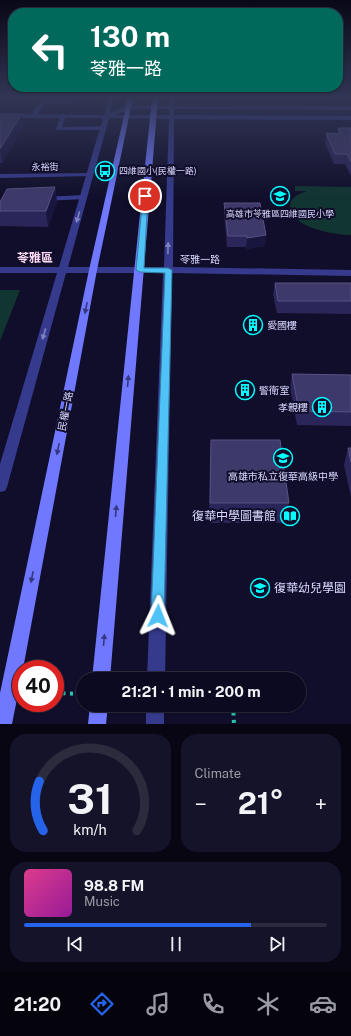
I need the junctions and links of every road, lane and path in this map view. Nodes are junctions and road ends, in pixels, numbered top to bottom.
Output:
1 (103, 132) edge
2 (125, 132) edge
3 (161, 132) edge
4 (163, 132) edge
5 (90, 175) junction
6 (0, 176) edge
7 (83, 197) junction
8 (38, 200) edge
9 (0, 270) edge
10 (63, 270) junction
11 (93, 270) junction
12 (140, 270) junction
13 (168, 270) junction
14 (351, 273) edge
15 (0, 487) edge
16 (102, 672) edge
17 (156, 672) edge
18 (64, 693) edge
19 (76, 694) edge
20 (98, 712) edge
21 (155, 712) edge
22 (233, 712) edge
23 (3, 724) edge
24 (97, 724) edge
25 (156, 724) edge
26 (234, 724) edge

1 - 5 street
2 - 11 main road, 民權一路
3 - 12 main road
13 -> 4 street
5 - 6 street, 永裕街
5 - 7 street
7 - 8 street
7 -> 10 street
9 - 10 street, 苓雅一路
10 - 11 street, 苓雅一路
10 -> 15 street
11 - 12 street, 苓雅一路
11 -> 23 main road, 民權一路
12 - 13 street, 苓雅一路
16 -> 12 main road
13 - 14 street, 苓雅一路
13 - 17 street
18 - 19 path
20 - 24 main road
21 - 25 street
22 - 26 path

